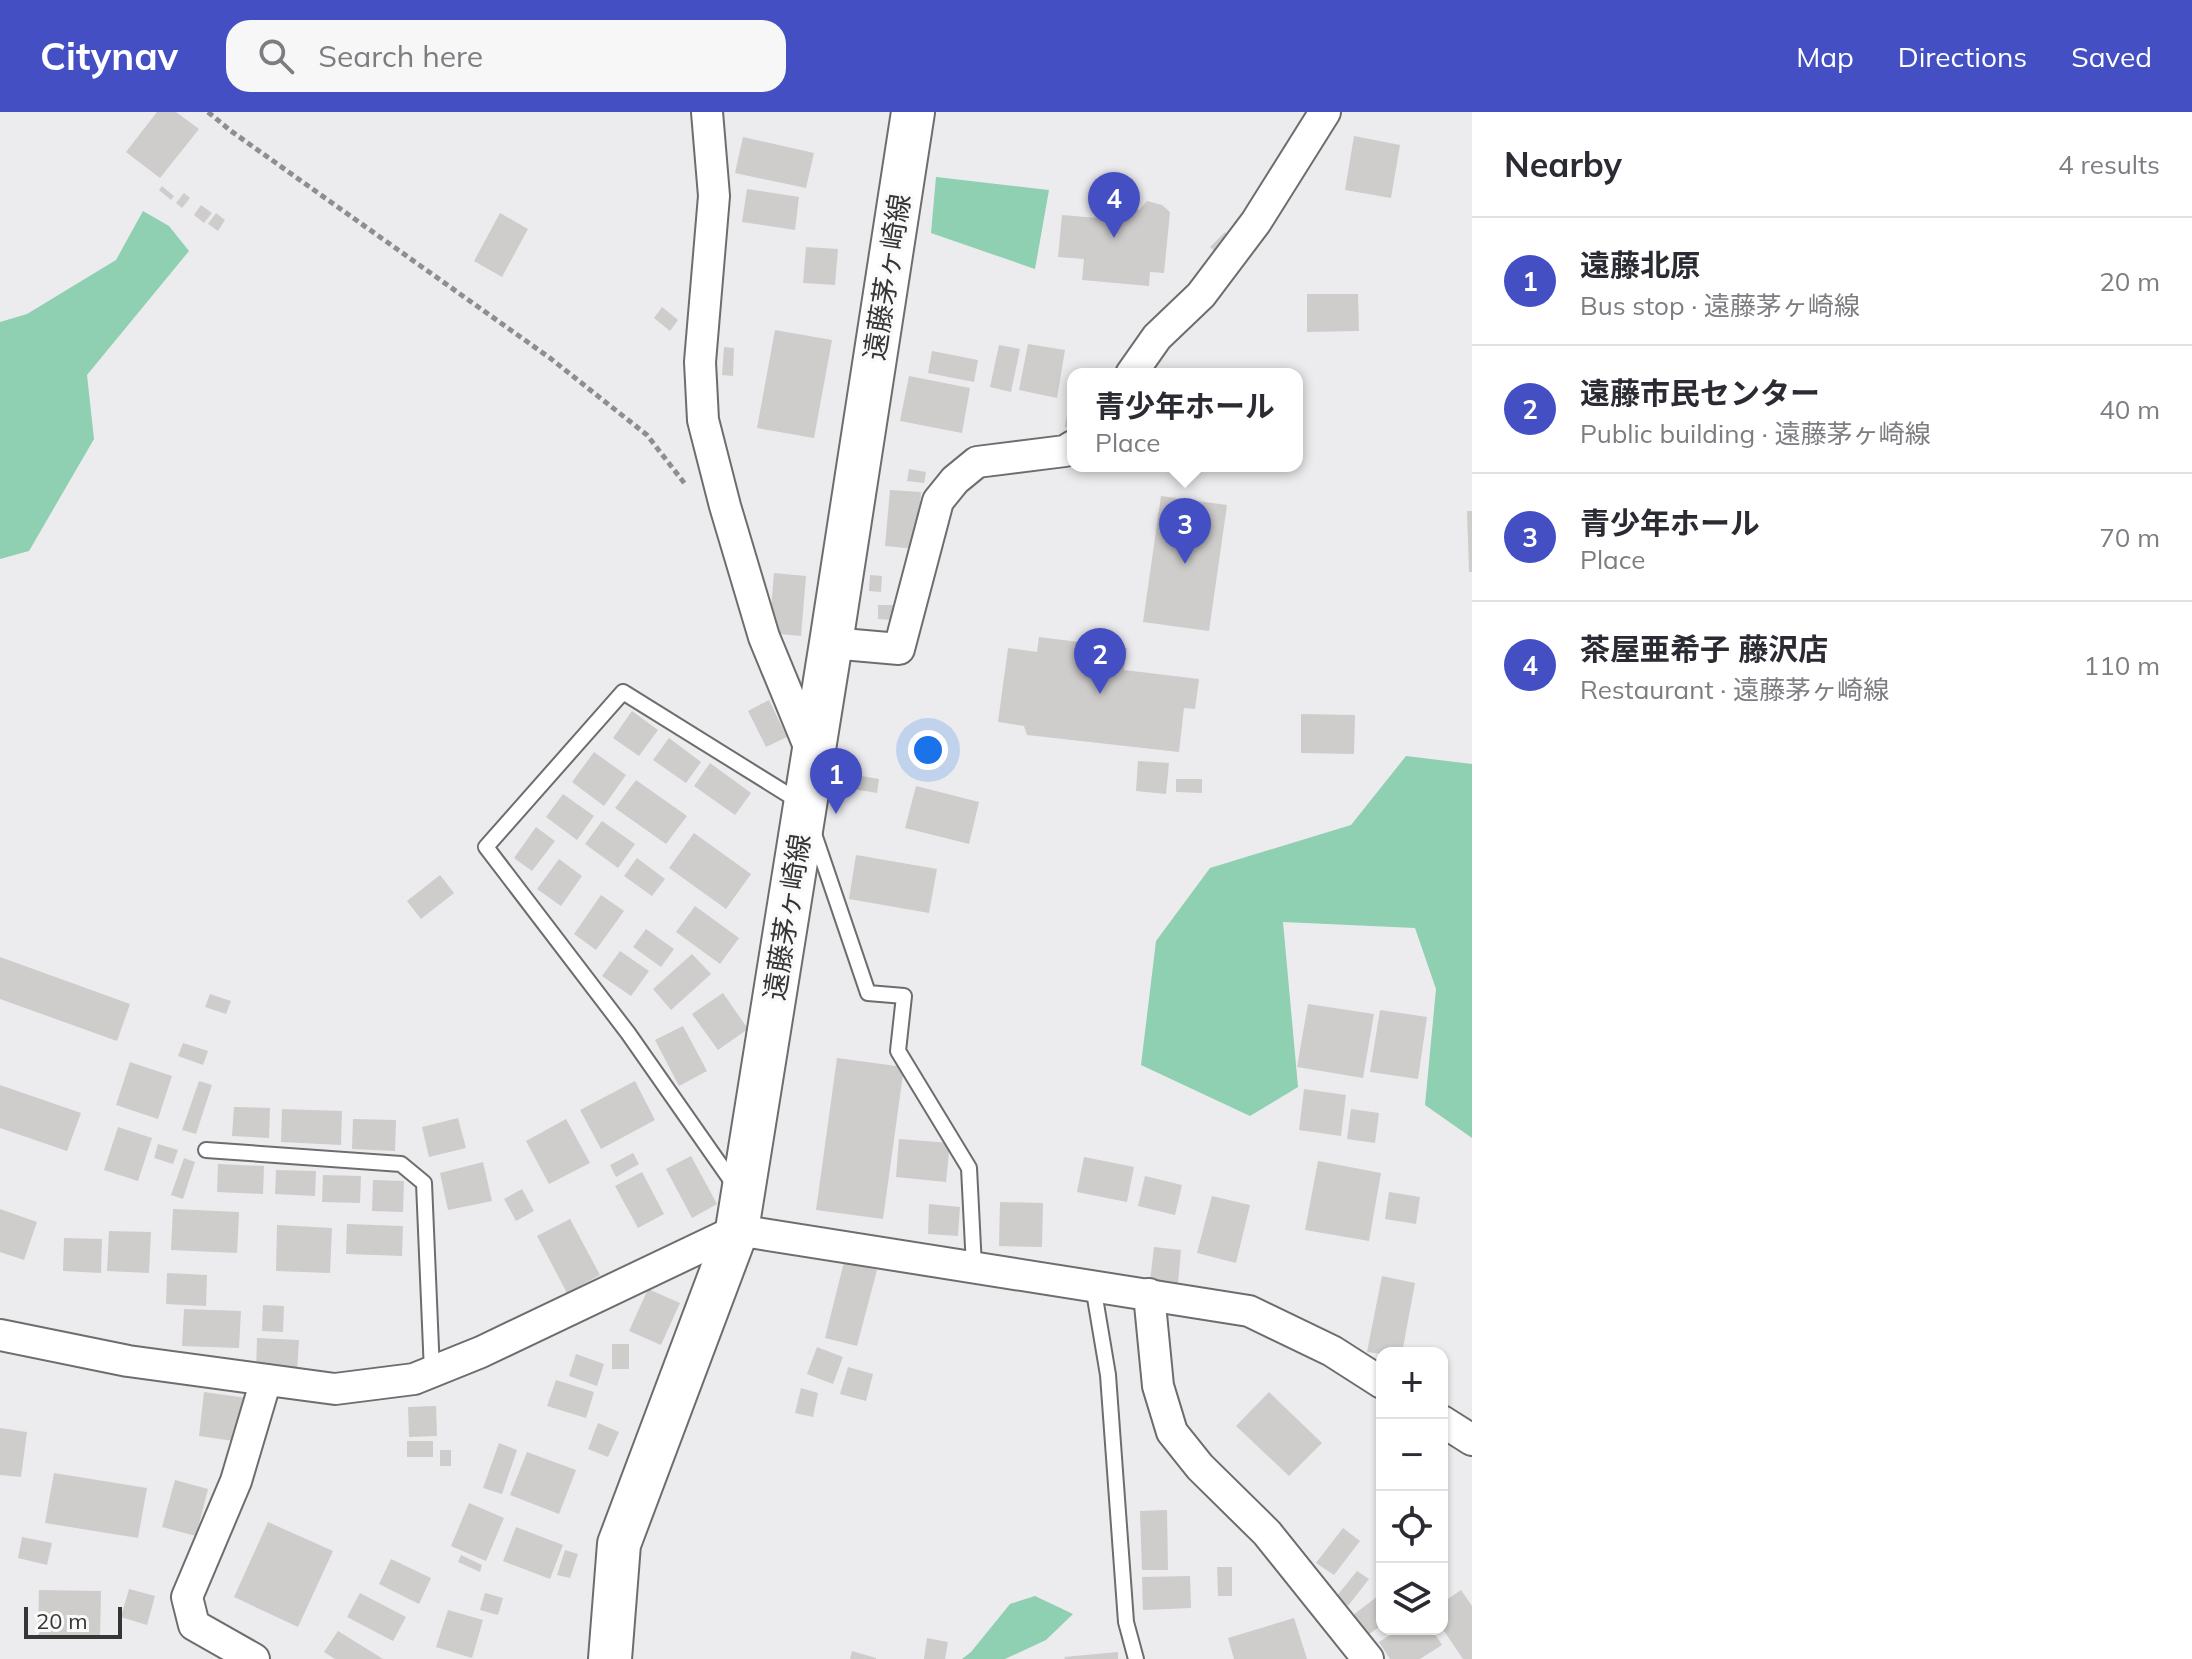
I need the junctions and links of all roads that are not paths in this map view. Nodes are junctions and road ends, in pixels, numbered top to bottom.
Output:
1 (707, 112) edge
2 (913, 112) edge
3 (1325, 112) edge
4 (1135, 368) edge
5 (1067, 450) edge
6 (831, 643) junction
7 (813, 756) junction
8 (805, 806) junction
9 (206, 1150) dead end
10 (739, 1213) junction
11 (974, 1267) junction
12 (1093, 1286) junction
13 (1149, 1294) junction
14 (0, 1335) edge
15 (432, 1372) junction
16 (1376, 1379) edge
17 (266, 1380) junction
18 (1448, 1425) edge
19 (1472, 1440) edge
20 (254, 1659) edge
21 (610, 1659) edge
22 (1136, 1659) edge
23 (1368, 1659) edge

1 - 7 street
2 - 6 main road, 遠藤茅ヶ崎線
3 - 4 street
5 - 6 street
6 - 7 main road, 遠藤茅ヶ崎線
7 - 8 main road, 遠藤茅ヶ崎線
8 - 10 main road, 遠藤茅ヶ崎線
8 - 10 lane
8 - 11 lane
9 - 15 lane
10 - 11 street
10 - 15 street
10 - 21 main road, 遠藤茅ヶ崎線
11 - 12 street
12 - 13 street
12 - 22 lane
13 - 16 street
13 - 23 street
14 - 17 street
15 - 17 street
17 - 20 street
18 - 19 street

